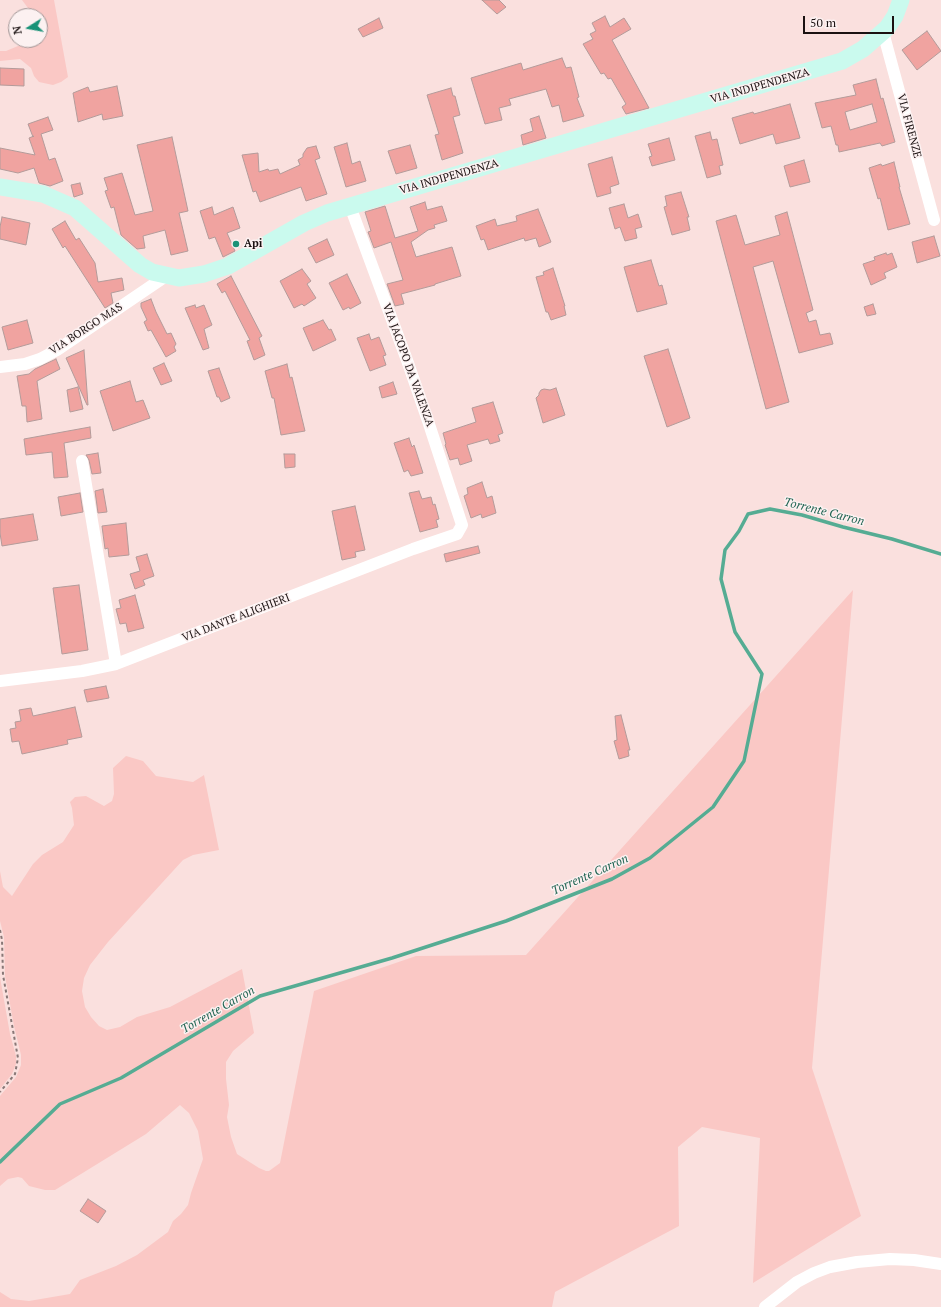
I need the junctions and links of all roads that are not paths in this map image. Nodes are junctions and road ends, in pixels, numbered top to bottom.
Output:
1 (901, 0) edge
2 (883, 32) junction
3 (0, 187) edge
4 (350, 206) junction
5 (934, 220) dead end
6 (166, 276) junction
7 (0, 367) edge
8 (82, 461) dead end
9 (462, 526) joint
10 (116, 664) junction
11 (0, 681) edge
12 (941, 1264) edge
13 (765, 1307) edge

1 - 2 main road, VIA INDIPENDENZA
2 - 4 main road, VIA INDIPENDENZA
2 - 5 street, VIA FIRENZE
3 - 6 main road, VIA INDIPENDENZA
4 - 6 main road, VIA INDIPENDENZA
4 - 9 street, VIA JACOPO DA VALENZA
6 - 7 street, VIA BORGO MAS
8 - 10 street
9 - 10 street, VIA DANTE ALIGHIERI
10 - 11 street, VIA DANTE ALIGHIERI
12 - 13 street

